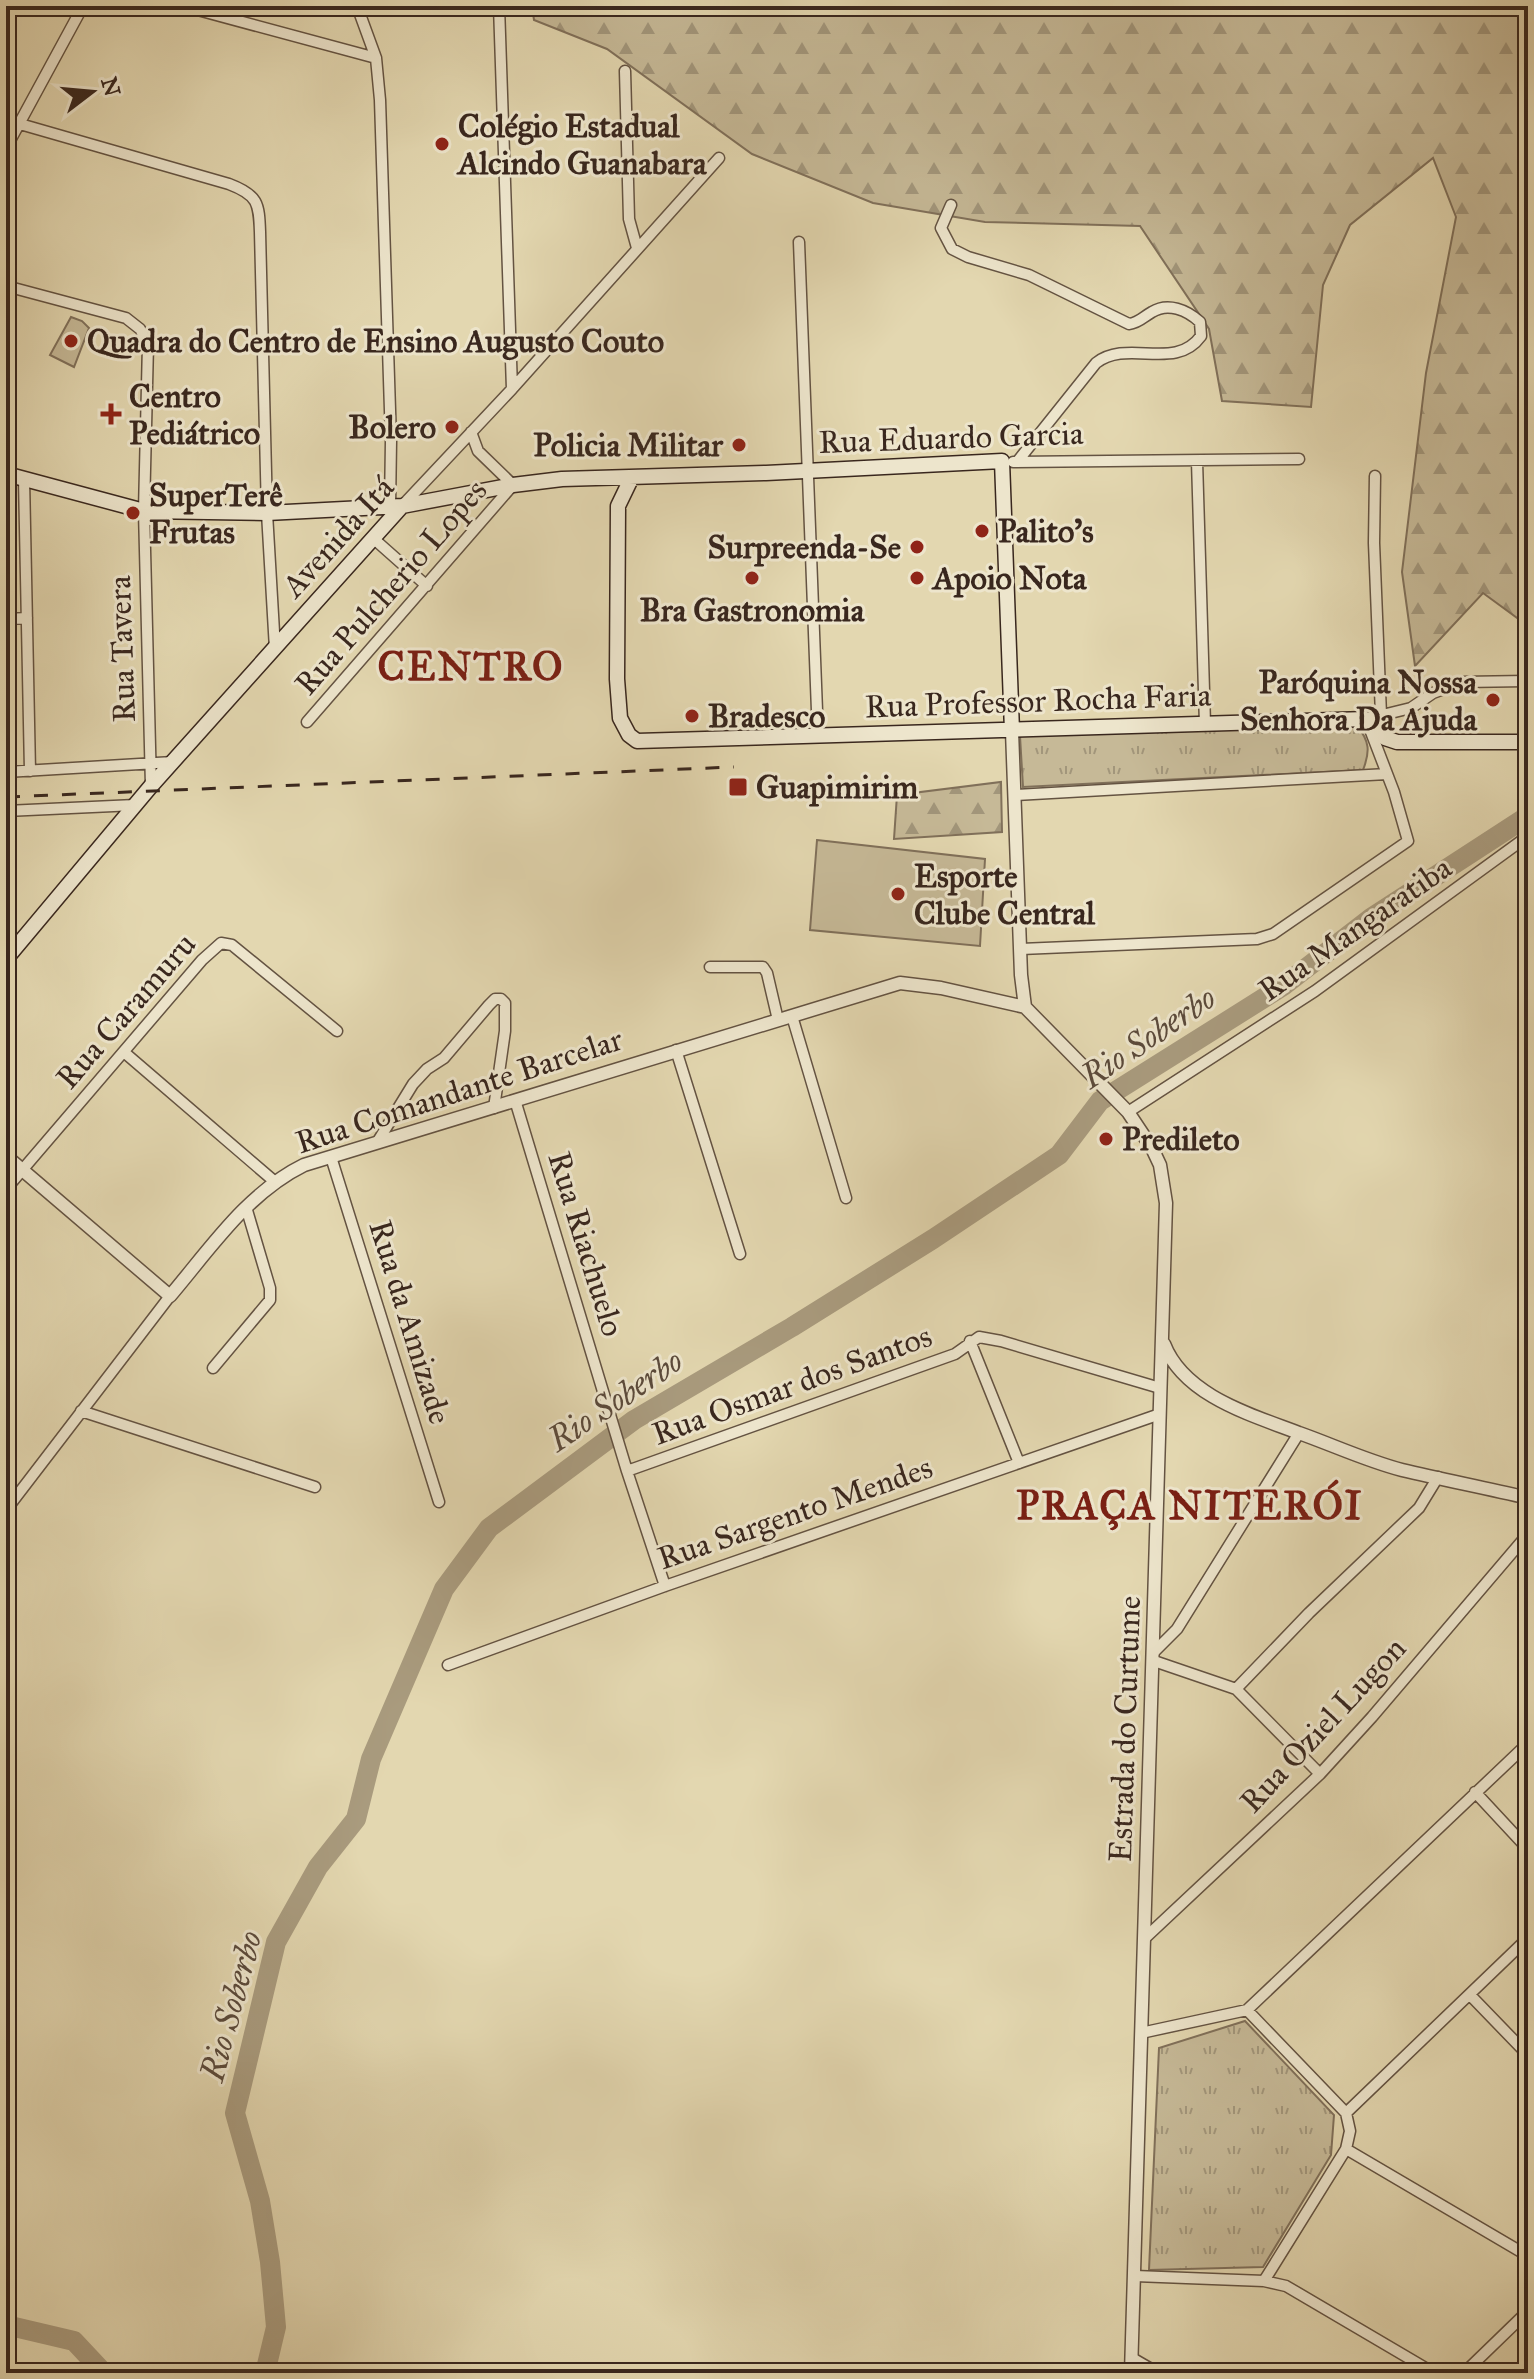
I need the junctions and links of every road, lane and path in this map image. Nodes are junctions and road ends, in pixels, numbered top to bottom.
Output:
1 (83, 6) edge
2 (183, 6) edge
3 (357, 6) edge
4 (499, 6) edge
5 (376, 58) junction
6 (625, 71) dead end
7 (6, 120) edge
8 (19, 123) junction
9 (6, 148) edge
10 (719, 158) dead end
11 (951, 205) dead end
12 (799, 242) dead end
13 (637, 248) junction
14 (6, 286) edge
15 (512, 389) junction
16 (471, 432) junction
17 (455, 448) junction
18 (478, 451) junction
19 (1299, 459) dead end
20 (1009, 461) junction
21 (1197, 461) junction
22 (810, 471) junction
23 (6, 474) edge
24 (1375, 476) dead end
25 (632, 477) junction
26 (604, 478) junction
27 (24, 479) junction
28 (392, 479) junction
29 (513, 485) junction
30 (418, 489) junction
31 (618, 506) junction
32 (396, 507) junction
33 (144, 511) junction
34 (267, 513) junction
35 (374, 539) junction
36 (427, 586) junction
37 (27, 618) junction
38 (6, 619) edge
39 (275, 649) junction
40 (1528, 681) edge
41 (1381, 715) junction
42 (1366, 719) junction
43 (307, 722) dead end
44 (1205, 724) junction
45 (1012, 731) junction
46 (818, 737) junction
47 (1397, 742) junction
48 (1528, 742) edge
49 (1381, 759) junction
50 (173, 762) junction
51 (152, 764) junction
52 (30, 771) junction
53 (6, 772) edge
54 (1387, 774) junction
55 (151, 786) junction
56 (1014, 795) junction
57 (135, 805) junction
58 (6, 811) edge
59 (1528, 836) edge
60 (1021, 949) junction
61 (6, 959) edge
62 (710, 967) dead end
63 (1025, 1007) junction
64 (792, 1016) junction
65 (778, 1020) junction
66 (337, 1031) dead end
67 (676, 1050) junction
68 (125, 1053) junction
69 (515, 1100) junction
70 (494, 1108) junction
71 (1128, 1112) junction
72 (378, 1141) junction
73 (6, 1156) edge
74 (331, 1157) junction
75 (22, 1169) junction
76 (274, 1181) junction
77 (6, 1189) edge
78 (846, 1198) dead end
79 (246, 1207) junction
80 (740, 1254) dead end
81 (170, 1296) junction
82 (970, 1341) junction
83 (1167, 1365) junction
84 (213, 1368) dead end
85 (1160, 1388) junction
86 (81, 1411) junction
87 (1160, 1414) junction
88 (1299, 1433) junction
89 (1019, 1463) junction
90 (627, 1471) junction
91 (1438, 1477) junction
92 (315, 1487) dead end
93 (1528, 1498) edge
94 (439, 1502) dead end
95 (6, 1510) edge
96 (1528, 1534) edge
97 (665, 1586) junction
98 (1154, 1656) junction
99 (448, 1665) dead end
100 (1236, 1689) junction
101 (1522, 1749) dead end
102 (1320, 1774) junction
103 (1475, 1792) junction
104 (1528, 1849) edge
105 (1528, 1938) edge
106 (1144, 1939) junction
107 (1470, 1995) junction
108 (1247, 2010) junction
109 (1141, 2033) junction
110 (1528, 2055) edge
111 (1346, 2113) junction
112 (1346, 2149) junction
113 (1528, 2256) edge
114 (1135, 2276) junction
115 (1264, 2281) junction
116 (1528, 2311) edge
117 (1132, 2358) junction
118 (1131, 2373) edge
119 (1158, 2373) edge
120 (1434, 2373) edge
121 (1464, 2373) edge

1 - 8 street
2 - 5 street
3 - 5 street
4 - 15 street
5 - 28 street
6 - 13 street
7 - 8 street
8 - 9 street
8 - 34 street
10 - 13 street, Avenida Itá
11 - 20 street
12 - 22 street
13 - 15 street, Avenida Itá
14 - 33 street, Rua Tavera
15 - 16 street, Avenida Itá
16 - 17 street, Avenida Itá
16 - 18 street
17 - 18 street
17 - 30 street, Avenida Itá
18 - 29 street
19 - 21 street, Rua Eduardo Garcia
20 - 21 street, Rua Eduardo Garcia
20 - 22 main road, Rua Eduardo Garcia
20 - 45 main road
21 - 44 street
22 - 25 main road, Rua Eduardo Garcia
22 - 46 street
23 - 27 main road, Rua Eduardo Garcia
24 - 41 street
25 - 26 main road, Rua Eduardo Garcia
25 - 31 main road
26 - 29 main road, Rua Eduardo Garcia
26 - 31 main road
27 - 33 main road, Rua Eduardo Garcia
27 - 37 street
28 - 30 street
28 - 32 street
29 - 32 main road, Rua Eduardo Garcia
29 - 36 street, Rua Pulcherio Lopes
30 - 32 street, Avenida Itá
31 - 46 main road, Rua Professor Rocha Faria
32 - 34 main road, Rua Eduardo Garcia
32 - 35 main road, Avenida Itá
33 - 34 main road, Rua Eduardo Garcia
33 - 51 street, Rua Tavera
34 - 39 street
35 - 36 street
35 - 39 main road, Avenida Itá
36 - 43 street, Rua Pulcherio Lopes
37 - 38 street
37 - 52 street
39 - 50 main road, Avenida Itá
40 - 41 street, Rua Professor Rocha Faria
41 - 42 street, Rua Professor Rocha Faria
42 - 44 main road, Rua Professor Rocha Faria
42 - 47 main road
42 - 49 street
44 - 45 main road, Rua Professor Rocha Faria
45 - 46 main road, Rua Professor Rocha Faria
45 - 56 street
47 - 48 main road
47 - 49 street
49 - 54 street
50 - 51 street
50 - 55 main road, Avenida Itá
51 - 52 street
51 - 55 street, Rua Tavera
52 - 53 street
54 - 56 street
54 - 60 street
55 - 57 main road, Avenida Itá
56 - 60 street
57 - 58 street
57 - 61 main road, Avenida Itá
59 - 71 street, Rua Mangaratiba
60 - 63 street
62 - 65 street
63 - 64 street, Rua Comandante Barcelar
63 - 71 street
64 - 65 street, Rua Comandante Barcelar
64 - 78 street
65 - 67 street, Rua Comandante Barcelar
66 - 68 street, Rua Caramuru
67 - 69 street, Rua Comandante Barcelar
67 - 80 street
68 - 75 street, Rua Caramuru
68 - 76 street
69 - 70 street, Rua Comandante Barcelar
69 - 90 street, Rua Riachuelo
70 - 72 street, Rua Comandante Barcelar
70 - 72 street
71 - 83 street
72 - 74 street, Rua Comandante Barcelar
73 - 75 street
74 - 76 street, Rua Comandante Barcelar
74 - 94 street, Rua da Amizade
75 - 77 street, Rua Caramuru
75 - 81 street
76 - 79 street, Rua Comandante Barcelar
79 - 81 street, Rua Comandante Barcelar
79 - 84 street
81 - 86 street, Rua Comandante Barcelar
82 - 85 street
82 - 89 street
82 - 90 street, Rua Osmar dos Santos
83 - 85 street, Estrada do Curtume
83 - 88 street
85 - 87 street, Estrada do Curtume
86 - 92 street
86 - 95 street, Rua Comandante Barcelar
87 - 89 street, Rua Sargento Mendes
87 - 98 street, Estrada do Curtume
88 - 91 street
88 - 98 street
89 - 97 street, Rua Sargento Mendes
90 - 97 street, Rua Riachuelo
91 - 93 street
91 - 100 street
96 - 102 street, Rua Oziel Lugon
97 - 99 street, Rua Sargento Mendes
98 - 100 street
98 - 106 street, Estrada do Curtume
100 - 102 street
101 - 103 street
102 - 106 street, Rua Oziel Lugon
103 - 104 street
103 - 108 street
105 - 107 street
106 - 109 street, Estrada do Curtume
107 - 110 street
107 - 111 street
108 - 109 street
108 - 111 street
109 - 114 street, Estrada do Curtume
111 - 112 street
112 - 113 street
112 - 115 street
114 - 115 street
114 - 117 street, Estrada do Curtume
115 - 120 street
116 - 121 street
117 - 118 street, Estrada do Curtume
117 - 119 street

